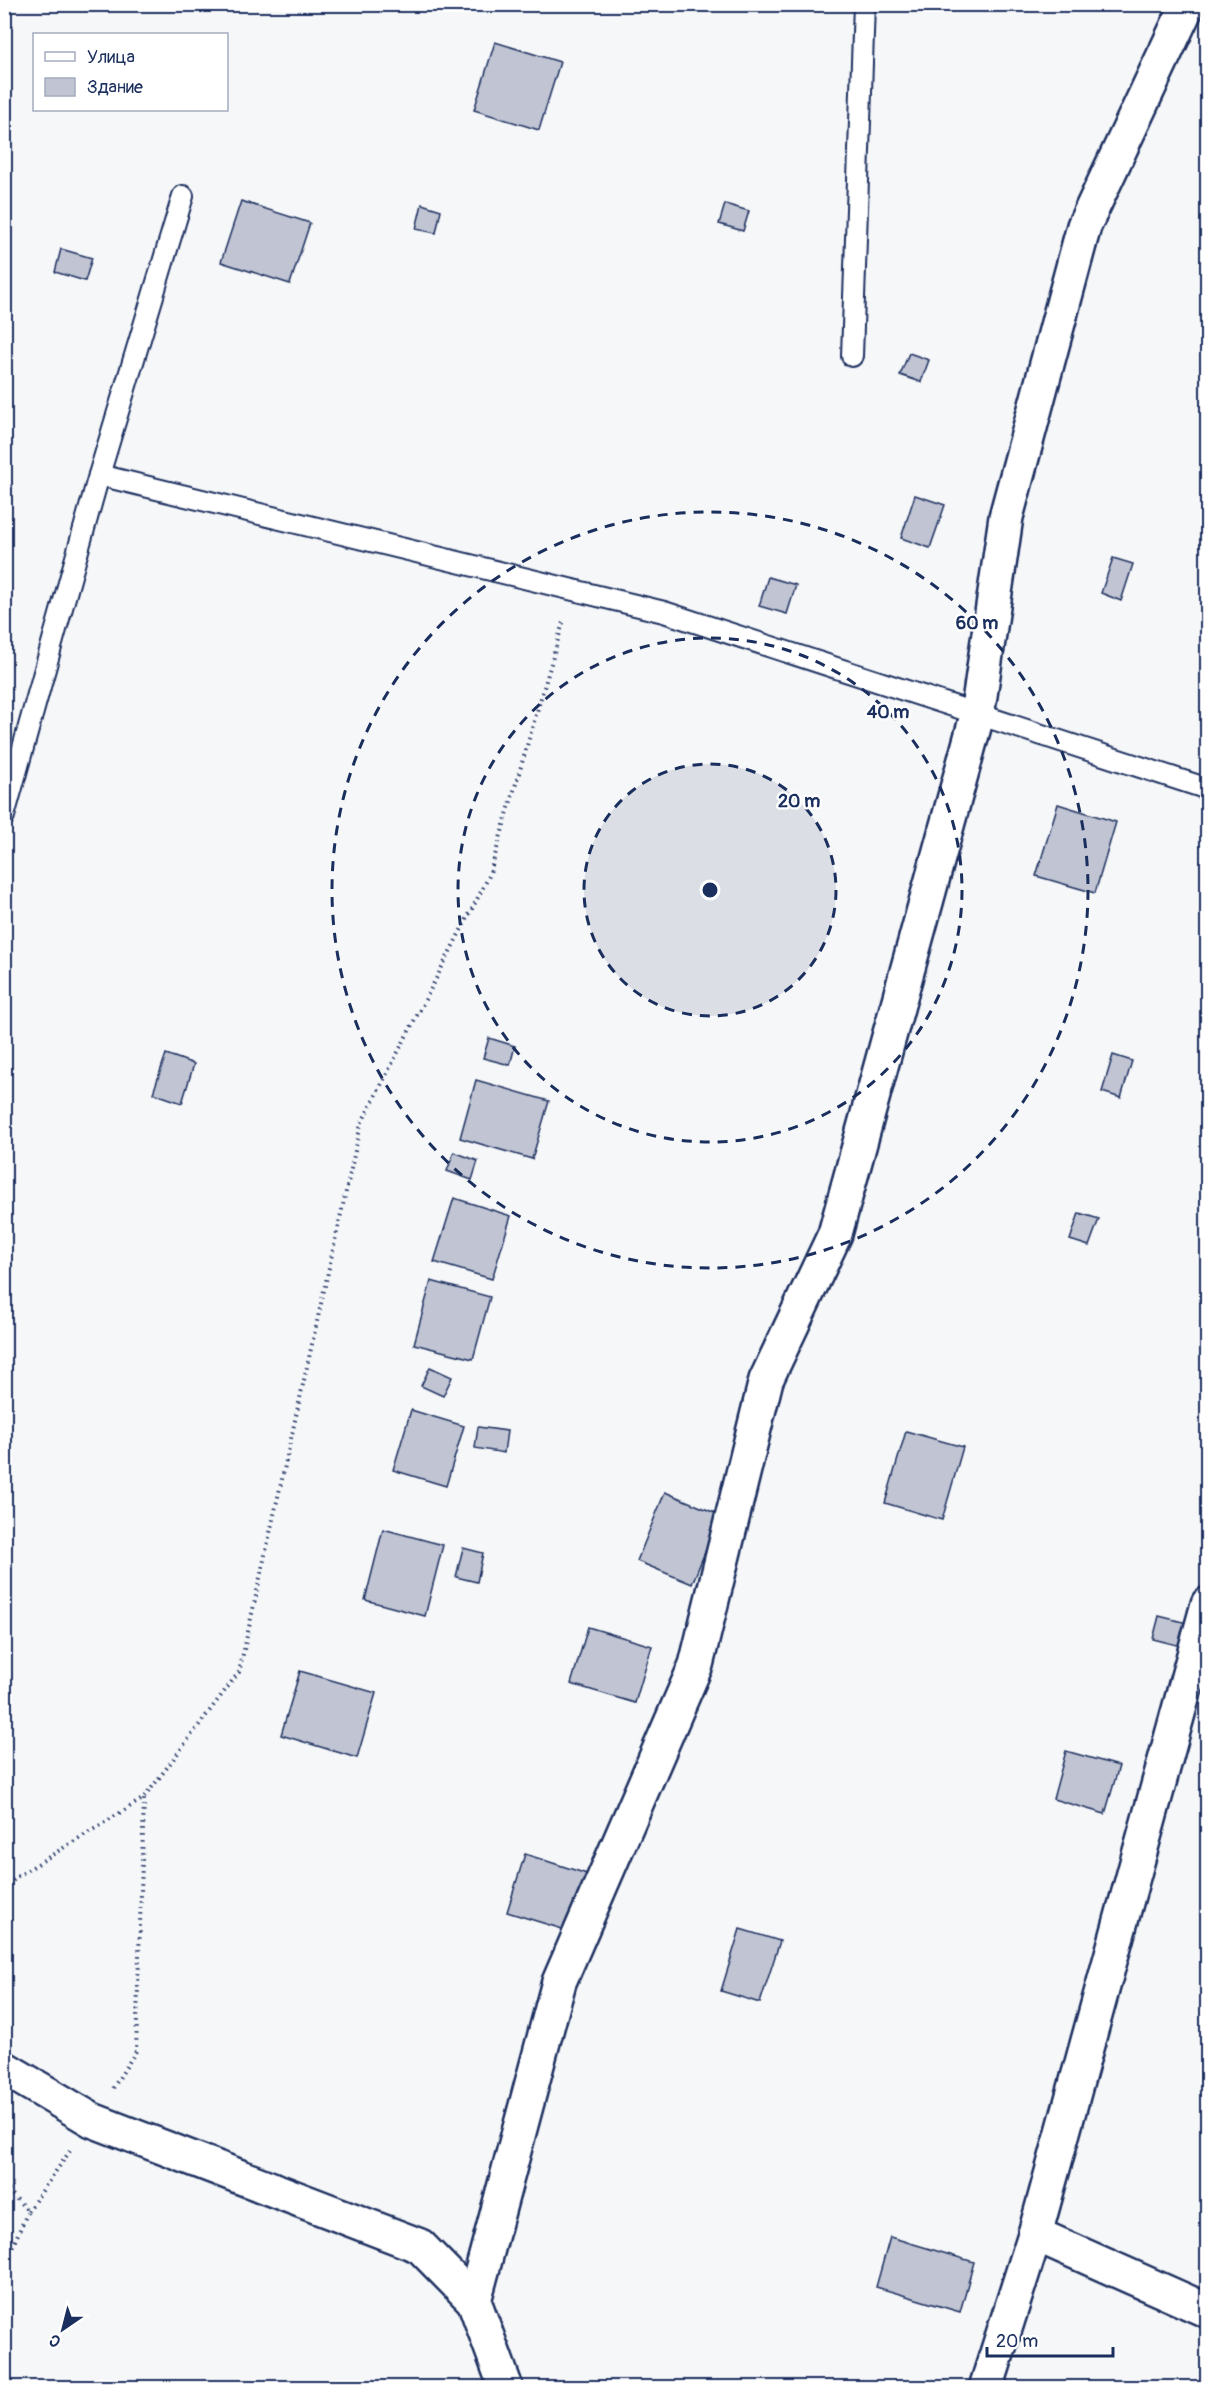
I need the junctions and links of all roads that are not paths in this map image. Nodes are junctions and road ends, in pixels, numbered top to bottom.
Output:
1 (864, 4) edge
2 (1188, 4) edge
3 (183, 196) dead end
4 (852, 356) dead end
5 (99, 475) junction
6 (977, 716) junction
7 (1208, 789) edge
8 (4, 816) edge
9 (1208, 1604) edge
10 (4, 2068) edge
11 (1035, 2234) junction
12 (474, 2301) junction
13 (1208, 2311) edge
14 (506, 2388) edge
15 (986, 2388) edge

1 - 4 lane
2 - 6 street
3 - 5 lane
5 - 6 lane
5 - 8 lane
6 - 7 lane
6 - 12 street
9 - 11 street
10 - 12 street
11 - 13 street
11 - 15 street
12 - 14 street

